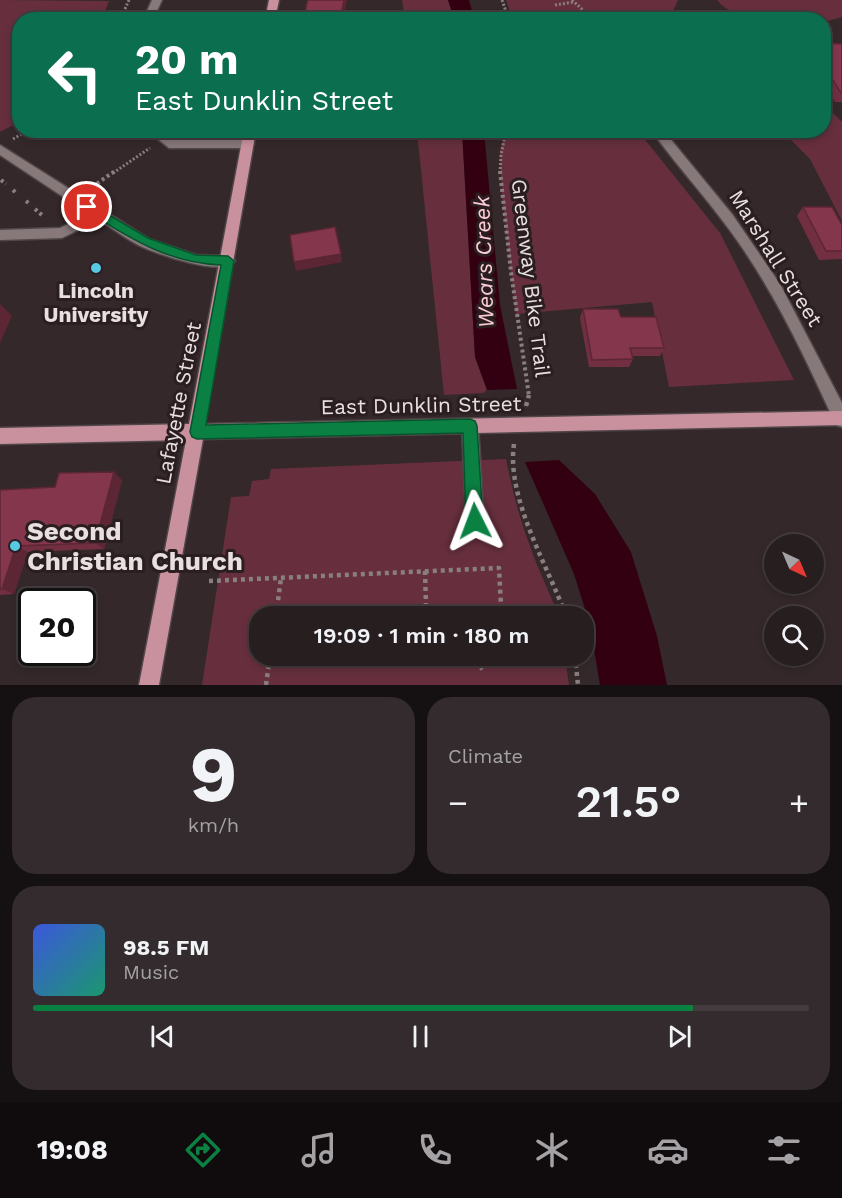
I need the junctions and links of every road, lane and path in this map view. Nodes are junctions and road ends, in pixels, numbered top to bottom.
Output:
1 (573, 1) edge
2 (555, 5) dead end
3 (585, 12) edge
4 (18, 138) edge
5 (139, 138) edge
6 (162, 138) edge
7 (249, 138) edge
8 (504, 138) edge
9 (663, 138) edge
10 (248, 144) junction
11 (2, 149) edge
12 (2, 180) dead end
13 (99, 183) dead end
14 (6, 184) dead end
15 (26, 201) dead end
16 (30, 204) dead end
17 (35, 209) dead end
18 (100, 214) junction
19 (43, 215) dead end
20 (0, 235) edge
21 (228, 261) junction
22 (529, 395) dead end
23 (842, 419) edge
24 (470, 426) junction
25 (197, 432) junction
26 (0, 436) edge
27 (512, 449) dead end
28 (475, 521) dead end
29 (425, 572) junction
30 (282, 578) junction
31 (209, 581) dead end
32 (278, 606) edge
33 (426, 606) edge
34 (501, 606) edge
35 (562, 606) edge
36 (269, 666) edge
37 (576, 666) edge
38 (149, 685) edge
39 (266, 685) edge
40 (578, 685) edge

1 - 2 path
1 - 3 path
4 - 11 path
5 - 13 path
6 - 10 street
7 - 10 main road, Lafayette Street
8 - 22 path, Greenway Bike Trail
9 - 23 street, Marshall Street
10 - 21 main road, Lafayette Street
11 - 18 street
12 - 14 path
15 - 16 path
17 - 19 path
18 - 20 street
18 - 21 street
21 - 25 main road, Lafayette Street
23 - 24 main road, East Dunklin Street
24 - 25 main road, East Dunklin Street
24 - 28 street
25 - 26 main road, East Dunklin Street
25 - 38 main road, Lafayette Street
27 - 35 path
29 - 30 path
29 - 33 path
29 - 34 path
30 - 31 path
30 - 32 path
36 - 39 path
37 - 40 path

